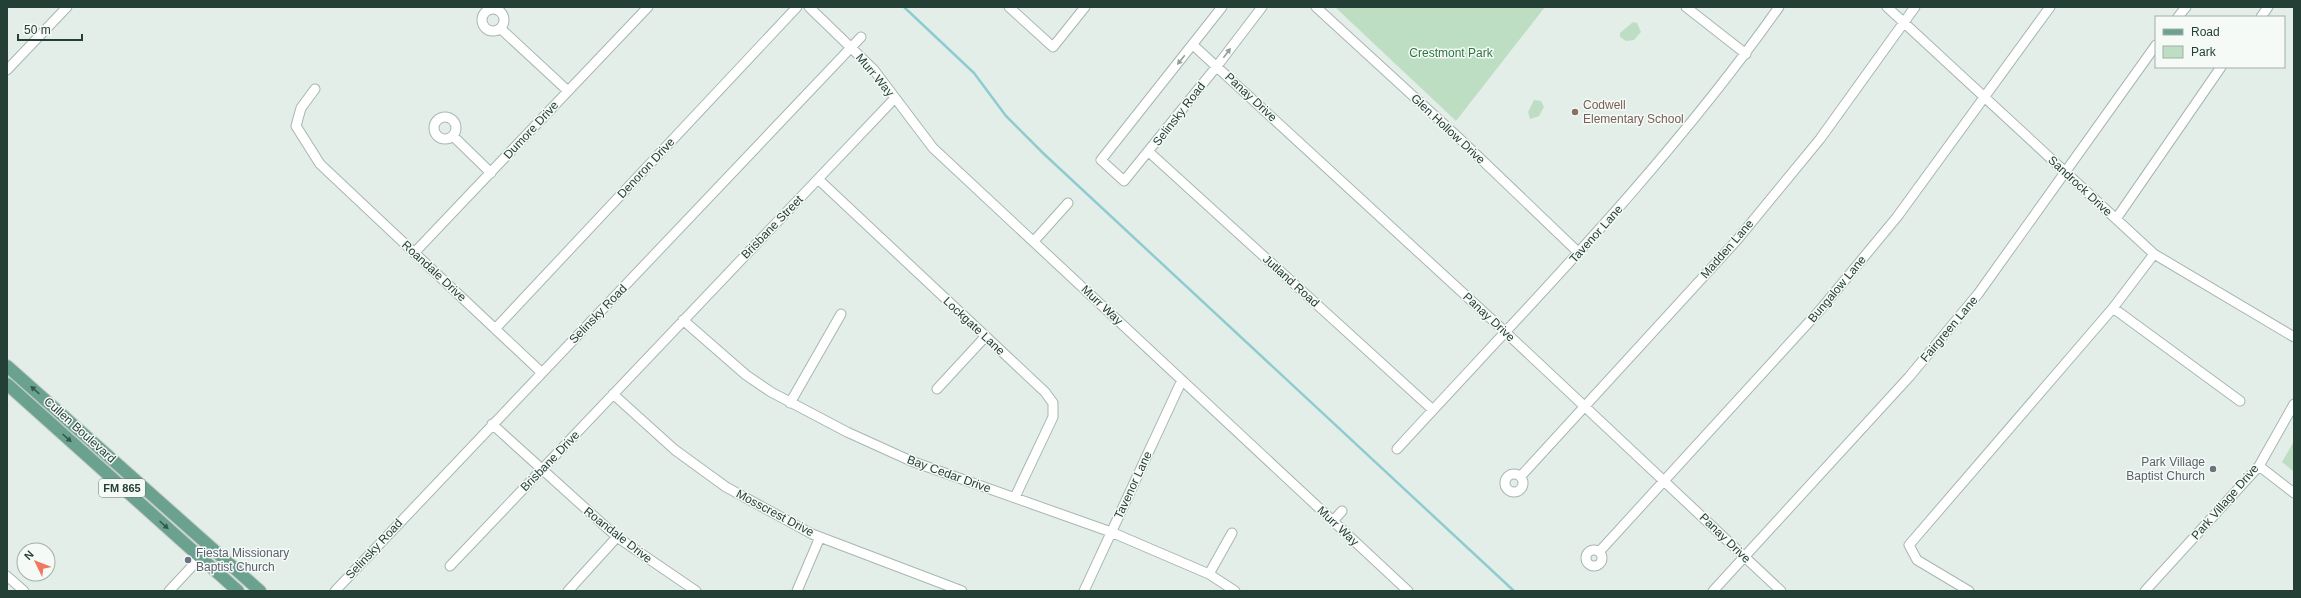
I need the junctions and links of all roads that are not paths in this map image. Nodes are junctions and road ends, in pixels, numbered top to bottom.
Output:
1 (67, 7) edge
2 (797, 7) edge
3 (809, 7) edge
4 (1009, 7) edge
5 (1085, 7) edge
6 (1222, 7) edge
7 (1262, 7) edge
8 (1316, 7) edge
9 (1686, 7) edge
10 (1779, 7) edge
11 (1887, 7) edge
12 (1915, 7) edge
13 (2050, 7) edge
14 (2186, 7) edge
15 (2268, 7) edge
16 (645, 8) edge
17 (2179, 16) edge
18 (2261, 16) edge
19 (1904, 22) junction
20 (500, 28) dead end
21 (861, 37) dead end
22 (1193, 45) junction
23 (2155, 46) edge
24 (851, 47) junction
25 (1746, 54) junction
26 (1217, 66) junction
27 (2220, 68) edge
28 (7, 70) edge
29 (315, 89) dead end
30 (568, 92) junction
31 (895, 98) junction
32 (1984, 98) junction
33 (453, 136) dead end
34 (1149, 152) junction
35 (2065, 172) junction
36 (490, 173) junction
37 (818, 179) junction
38 (1068, 203) dead end
39 (2116, 219) junction
40 (1034, 242) junction
41 (1579, 253) junction
42 (414, 254) junction
43 (2154, 254) junction
44 (2112, 308) junction
45 (841, 314) dead end
46 (683, 320) junction
47 (495, 329) junction
48 (1506, 332) junction
49 (985, 337) junction
50 (2294, 338) edge
51 (650, 355) joint
52 (7, 366) edge
53 (541, 372) junction
54 (1182, 380) junction
55 (7, 384) edge
56 (937, 389) dead end
57 (613, 394) junction
58 (2240, 401) dead end
59 (790, 403) junction
60 (2294, 404) edge
61 (1585, 406) junction
62 (55, 408) junction
63 (1432, 410) junction
64 (45, 418) junction
65 (492, 424) junction
66 (1397, 449) dead end
67 (2259, 466) junction
68 (541, 470) junction
69 (1521, 476) dead end
70 (132, 477) junction
71 (1666, 481) junction
72 (122, 487) junction
73 (2294, 493) edge
74 (1015, 497) junction
75 (1342, 511) dead end
76 (1333, 521) junction
77 (1111, 532) junction
78 (1232, 533) dead end
79 (617, 537) junction
80 (820, 537) junction
81 (211, 546) junction
82 (1599, 552) dead end
83 (1745, 557) junction
84 (201, 558) junction
85 (450, 566) dead end
86 (1209, 574) junction
87 (7, 576) edge
88 (22, 590) edge
89 (169, 591) edge
90 (238, 591) edge
91 (260, 591) edge
92 (335, 591) edge
93 (568, 591) edge
94 (696, 591) edge
95 (796, 591) edge
96 (962, 591) edge
97 (1084, 591) edge
98 (1235, 591) edge
99 (1408, 591) edge
100 (1713, 591) edge
101 (1782, 591) edge
102 (1969, 591) edge
103 (2145, 591) edge

1 - 28 street
2 - 47 street, Denoron Drive
3 - 24 street, Murr Way
4 - 5 street
6 - 22 street
26 -> 7 street, Selinsky Road
8 - 41 street, Glen Hollow Drive
9 - 25 street
10 - 25 street, Tavenor Lane
11 - 19 street, Sandrock Drive
12 - 19 street, Madden Lane
13 - 32 street, Bungalow Lane
14 - 17 street
15 - 18 street
16 - 30 street, Dumore Drive
19 - 32 street, Sandrock Drive
19 - 61 street, Madden Lane
20 - 30 street
21 - 24 street, Selinsky Road
22 - 26 street, Panay Drive
22 -> 34 street, Selinsky Road
23 - 35 street, Fairgreen Lane
24 - 31 street, Murr Way
24 - 53 street, Selinsky Road
25 - 41 street, Tavenor Lane
26 - 34 street, Selinsky Road
26 - 48 street, Panay Drive
27 - 39 street
29 - 42 street, Roandale Drive
30 - 36 street, Dumore Drive
31 - 37 street, Brisbane Street
31 - 40 street, Murr Way
32 - 35 street, Sandrock Drive
32 - 71 street, Bungalow Lane
33 - 36 street
34 - 63 street, Jutland Road
35 - 39 street, Sandrock Drive
35 - 83 street, Fairgreen Lane
36 - 42 street, Dumore Drive
37 - 46 street, Brisbane Street
37 - 49 street, Lockgate Lane
38 - 40 street
39 - 43 street, Sandrock Drive
40 - 54 street, Murr Way
41 - 48 street, Tavenor Lane
42 - 47 street, Roandale Drive
43 - 44 street
43 - 50 street, Sandrock Drive
44 - 58 street
44 - 102 street
45 - 59 street
46 - 51 street, Brisbane Street
46 - 59 street, Bay Cedar Drive
47 - 53 street, Roandale Drive
48 - 61 street, Panay Drive
48 - 63 street, Tavenor Lane
49 - 56 street
49 - 74 street, Lockgate Lane
51 - 57 street, Brisbane Drive
62 -> 52 main road, Cullen Boulevard / FM 865
53 - 65 street, Selinsky Road
54 - 76 street, Murr Way
54 - 77 street, Tavenor Lane
55 - 64 main road, Cullen Boulevard / FM 865
57 - 68 street, Brisbane Drive
57 - 80 street, Mosscrest Drive
59 - 74 street, Bay Cedar Drive
60 - 67 street, Park Village Drive
61 - 69 street, Madden Lane
61 - 71 street, Panay Drive
62 - 64 main road
62 - 70 main road, Cullen Boulevard / FM 865
63 - 66 street, Tavenor Lane
64 -> 72 main road, Cullen Boulevard / FM 865
65 - 68 street, Roandale Drive
65 - 92 street, Selinsky Road
67 - 73 street
67 - 103 street, Park Village Drive
68 - 79 street, Roandale Drive
68 - 85 street, Brisbane Drive
70 - 72 main road
70 - 81 main road, Cullen Boulevard / FM 865
71 - 82 street, Bungalow Lane
71 - 83 street, Panay Drive
72 -> 84 main road, Cullen Boulevard / FM 865
74 - 77 street, Bay Cedar Drive
75 - 76 street
76 - 99 street, Murr Way
77 - 86 street, Bay Cedar Drive
77 - 97 street, Tavenor Lane
78 - 86 street
79 - 93 street
79 - 94 street, Roandale Drive
80 - 95 street
80 - 96 street, Mosscrest Drive
81 - 84 street
81 - 91 main road, Cullen Boulevard / FM 865
83 - 100 street, Fairgreen Lane
83 - 101 street, Panay Drive
84 - 89 street
84 - 90 main road, Cullen Boulevard / FM 865
86 - 98 street, Bay Cedar Drive
87 - 88 street

